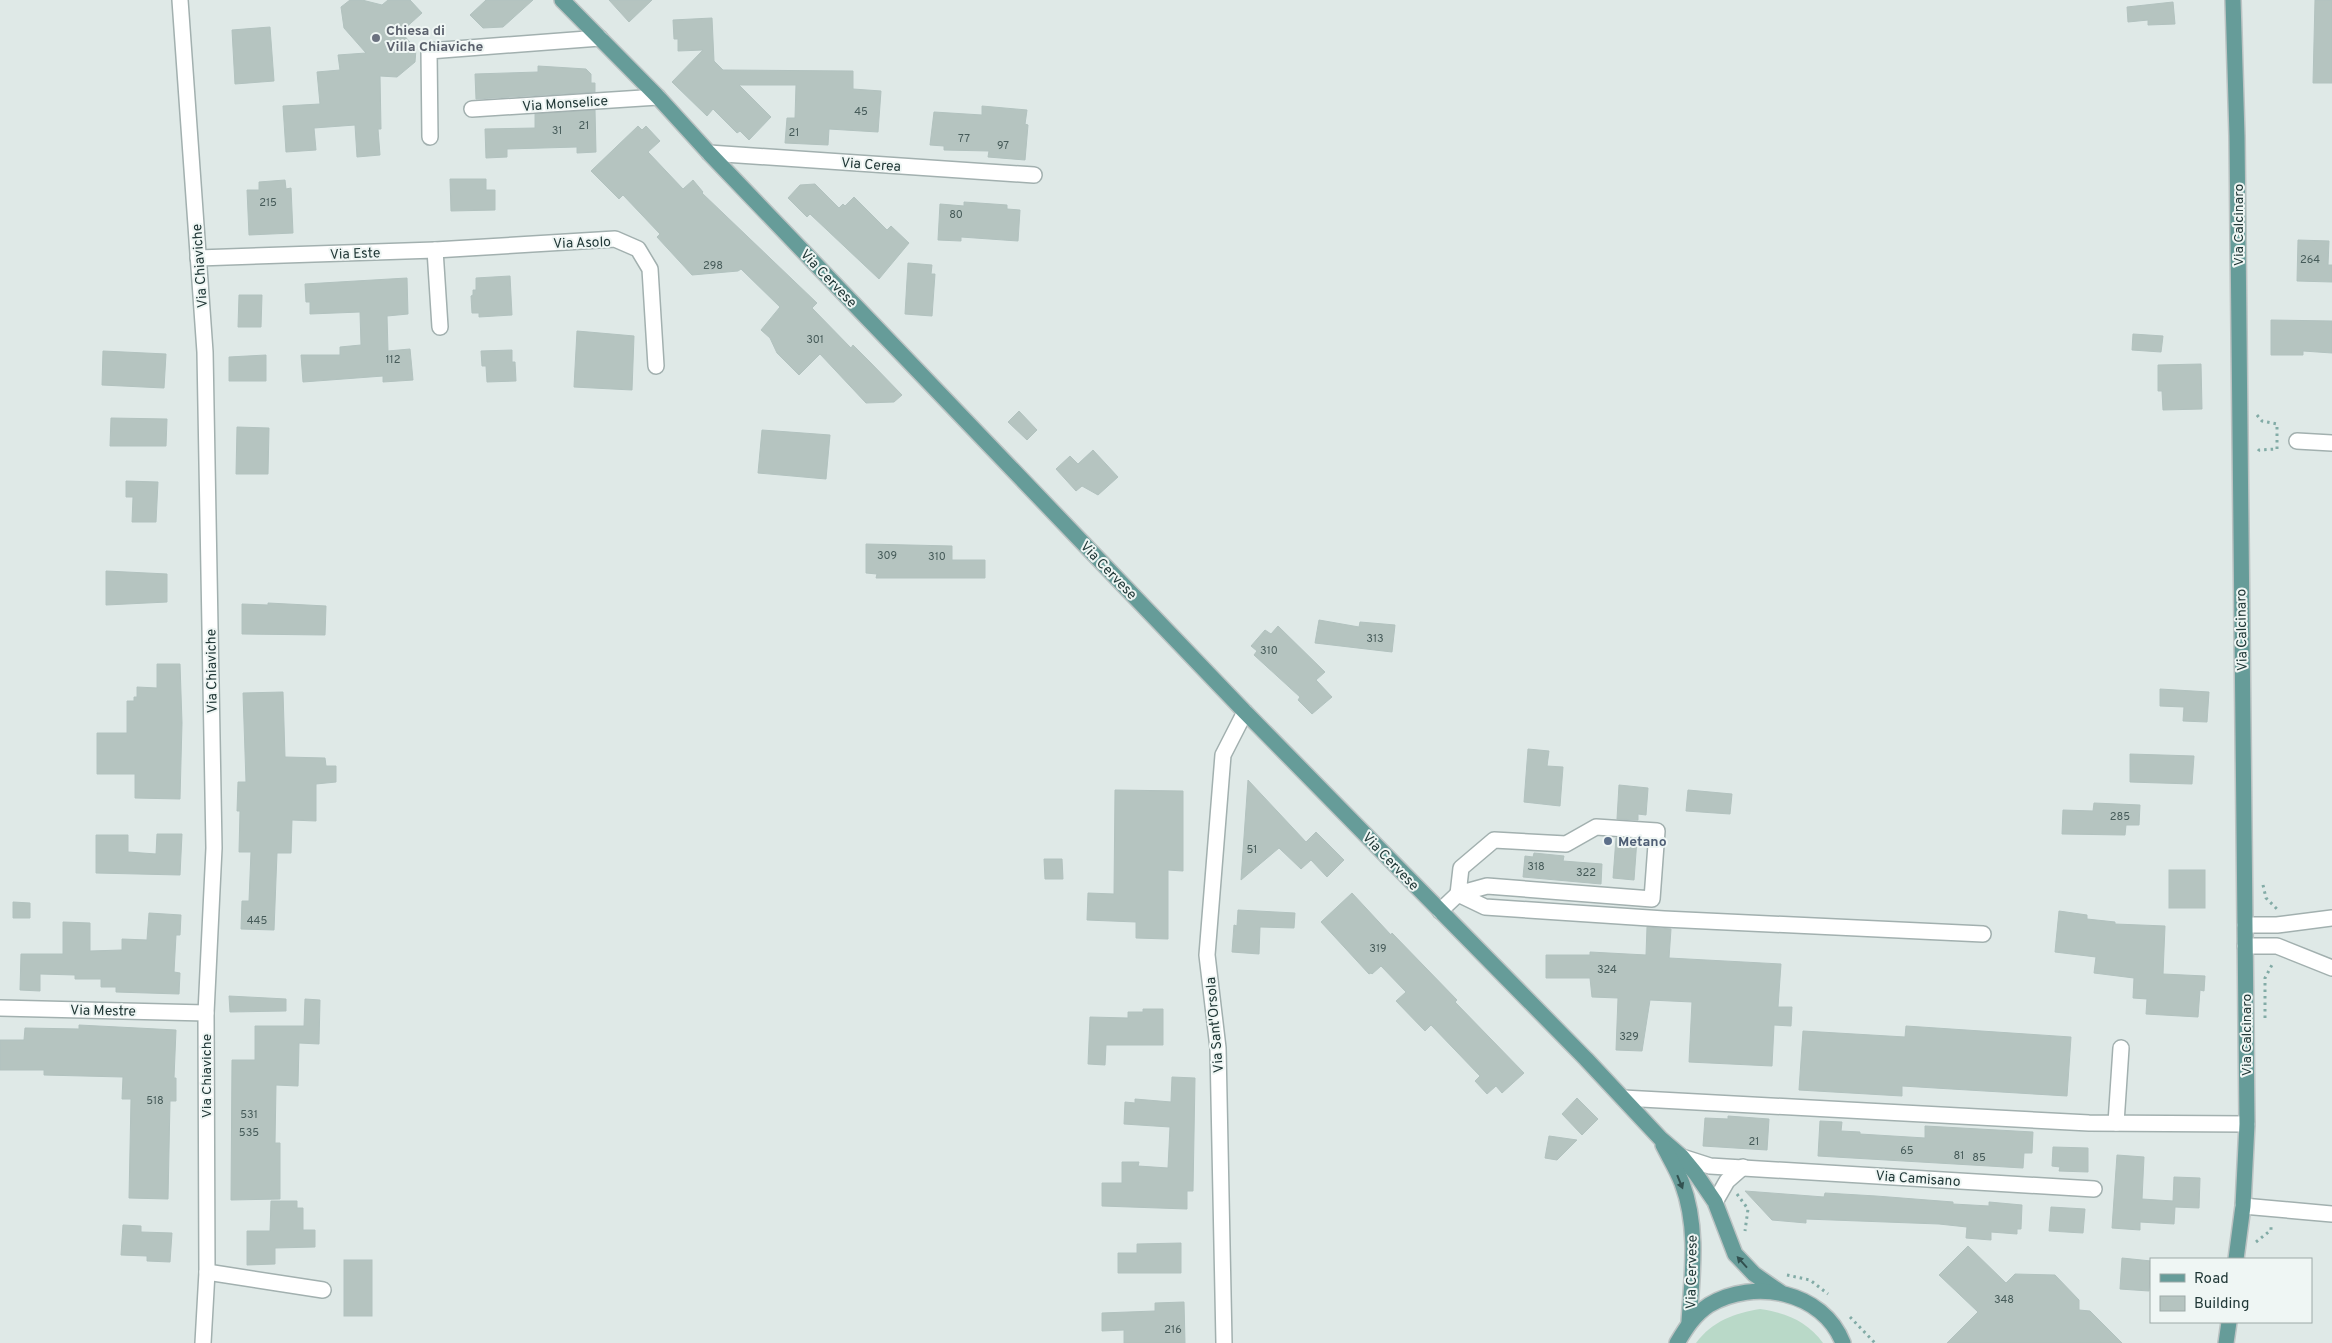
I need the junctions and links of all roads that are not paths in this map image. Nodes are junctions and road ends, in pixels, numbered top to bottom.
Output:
1 (180, 0) edge
2 (562, 0) edge
3 (2233, 0) edge
4 (600, 38) junction
5 (658, 97) junction
6 (472, 109) dead end
7 (430, 137) dead end
8 (709, 154) junction
9 (1034, 175) dead end
10 (435, 250) junction
11 (198, 258) junction
12 (440, 327) dead end
13 (656, 366) dead end
14 (2297, 440) dead end
15 (2332, 443) edge
16 (1245, 712) junction
17 (1458, 894) junction
18 (1440, 911) junction
19 (2332, 918) edge
20 (2245, 925) junction
21 (1983, 934) dead end
22 (2245, 946) junction
23 (2332, 968) edge
24 (0, 1008) edge
25 (206, 1013) junction
26 (2121, 1048) dead end
27 (1623, 1098) junction
28 (2116, 1123) junction
29 (2246, 1124) junction
30 (1660, 1138) junction
31 (1682, 1157) junction
32 (1743, 1167) junction
33 (2094, 1189) dead end
34 (1715, 1202) junction
35 (2243, 1206) junction
36 (2332, 1214) edge
37 (2236, 1258) edge
38 (207, 1272) junction
39 (324, 1290) dead end
40 (1780, 1292) junction
41 (1689, 1322) junction
42 (2229, 1323) edge
43 (203, 1343) edge
44 (1224, 1343) edge
45 (1677, 1343) edge
46 (1843, 1343) edge
47 (2226, 1343) edge

1 - 11 street, Via Chiaviche
2 - 4 main road, Via Cervese
3 - 20 main road, Via Calcinaro
4 - 5 main road, Via Cervese
4 - 7 street
5 - 6 street, Via Monselice
5 - 8 main road, Via Cervese
8 - 9 street, Via Cerea
8 - 16 main road, Via Cervese
10 - 11 street, Via Este
10 - 12 street
10 - 13 street, Via Asolo
11 - 25 street, Via Chiaviche
14 - 15 street
16 - 18 main road, Via Cervese
16 - 44 street, Via Sant'Orsola
17 - 17 street
17 - 18 street
17 - 21 street
18 - 27 main road, Via Cervese
19 - 20 street
20 - 22 main road, Via Calcinaro
22 - 23 street
22 - 29 main road, Via Calcinaro
24 - 25 street, Via Mestre
25 - 38 street, Via Chiaviche
26 - 28 street
27 - 28 street
27 - 30 main road, Via Cervese
28 - 29 street
29 - 35 main road, Via Calcinaro
30 - 31 main road, Via Cervese
30 -> 41 main road, Via Cervese
31 - 32 street, Via Camisano
31 - 34 main road, Via Cervese
32 - 33 street, Via Camisano
32 - 34 street
40 -> 34 main road, Via Cervese
35 - 36 street
35 - 37 main road, Via Calcinaro
38 - 39 street
38 - 43 street, Via Chiaviche
40 - 41 main road
40 - 46 main road
41 - 45 main road
42 - 47 main road

